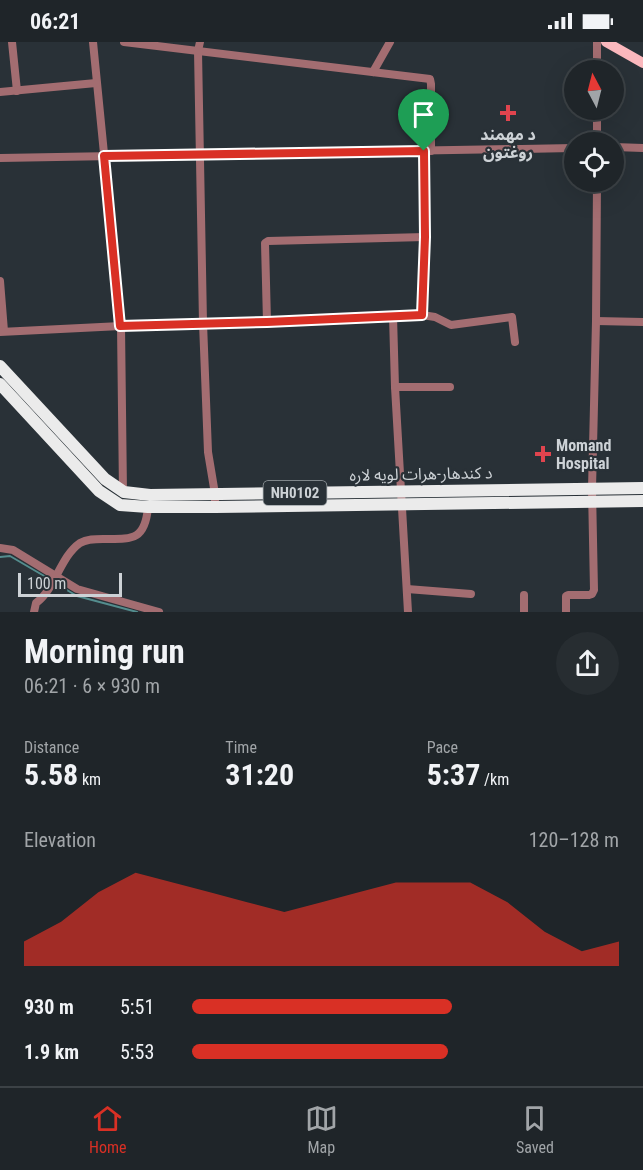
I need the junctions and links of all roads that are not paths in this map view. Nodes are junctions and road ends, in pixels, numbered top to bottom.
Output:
1 (12, 42) edge
2 (93, 42) edge
3 (124, 42) edge
4 (131, 42) edge
5 (390, 42) edge
6 (597, 42) edge
7 (606, 42) edge
8 (199, 47) edge
9 (597, 60) edge
10 (643, 63) edge
11 (373, 72) junction
12 (96, 83) junction
13 (17, 91) junction
14 (0, 92) edge
15 (624, 147) edge
16 (564, 148) edge
17 (643, 148) edge
18 (428, 151) junction
19 (199, 154) junction
20 (104, 156) junction
21 (0, 158) edge
22 (597, 192) edge
23 (425, 237) junction
24 (0, 281) edge
25 (422, 315) junction
26 (393, 316) junction
27 (596, 321) junction
28 (267, 322) junction
29 (643, 322) edge
30 (203, 323) junction
31 (120, 326) junction
32 (2, 331) edge
33 (515, 342) dead end
34 (0, 366) edge
35 (0, 384) edge
36 (395, 387) junction
37 (450, 387) dead end
38 (643, 488) edge
39 (592, 489) junction
40 (124, 492) junction
41 (402, 497) junction
42 (215, 500) junction
43 (643, 501) edge
44 (592, 502) junction
45 (120, 506) junction
46 (148, 507) junction
47 (0, 548) edge
48 (55, 578) junction
49 (407, 590) junction
50 (471, 594) dead end
51 (524, 595) dead end
52 (34, 612) edge
53 (159, 612) edge
54 (408, 612) edge
55 (525, 612) edge
56 (566, 612) edge

1 - 13 street
2 - 12 street
3 - 4 street
4 - 8 street
5 - 11 street
6 - 9 street
7 - 10 main road
8 - 11 street
8 - 19 street
11 - 18 street
12 - 13 street
12 - 20 street
13 - 14 street
15 - 17 street
16 - 18 street
18 - 19 street
18 - 23 street
19 - 20 street
19 - 30 street
20 - 21 street
20 - 31 street
22 - 27 street
23 - 25 street
23 - 28 street
24 - 32 street
25 - 26 street
25 - 33 street
26 - 28 street
26 - 36 street
27 - 29 street
27 - 39 street
28 - 30 street
30 - 31 street
30 - 42 street
31 - 32 street
31 - 40 street
34 - 40 highway
35 - 45 highway
36 - 37 street
36 - 41 street
38 - 39 highway, د کندهار-هرات لويه لاره / NH0102
39 - 41 highway, د کندهار-هرات لويه لاره / NH0102
39 - 44 street
40 - 42 highway, د کندهار-هرات لويه لاره / NH0102
40 - 45 street
41 - 42 highway, د کندهار-هرات لويه لاره / NH0102
41 - 44 highway, د کندهار-هرات لويه لاره / NH0102
41 - 49 street
42 - 46 highway, د کندهار-هرات لويه لاره / NH0102
43 - 44 highway, د کندهار-هرات لويه لاره / NH0102
44 - 56 street
45 - 46 highway, د کندهار-هرات لويه لاره / NH0102
46 - 48 street
47 - 48 street
48 - 52 street
48 - 53 street
49 - 50 street
49 - 54 street
51 - 55 street

